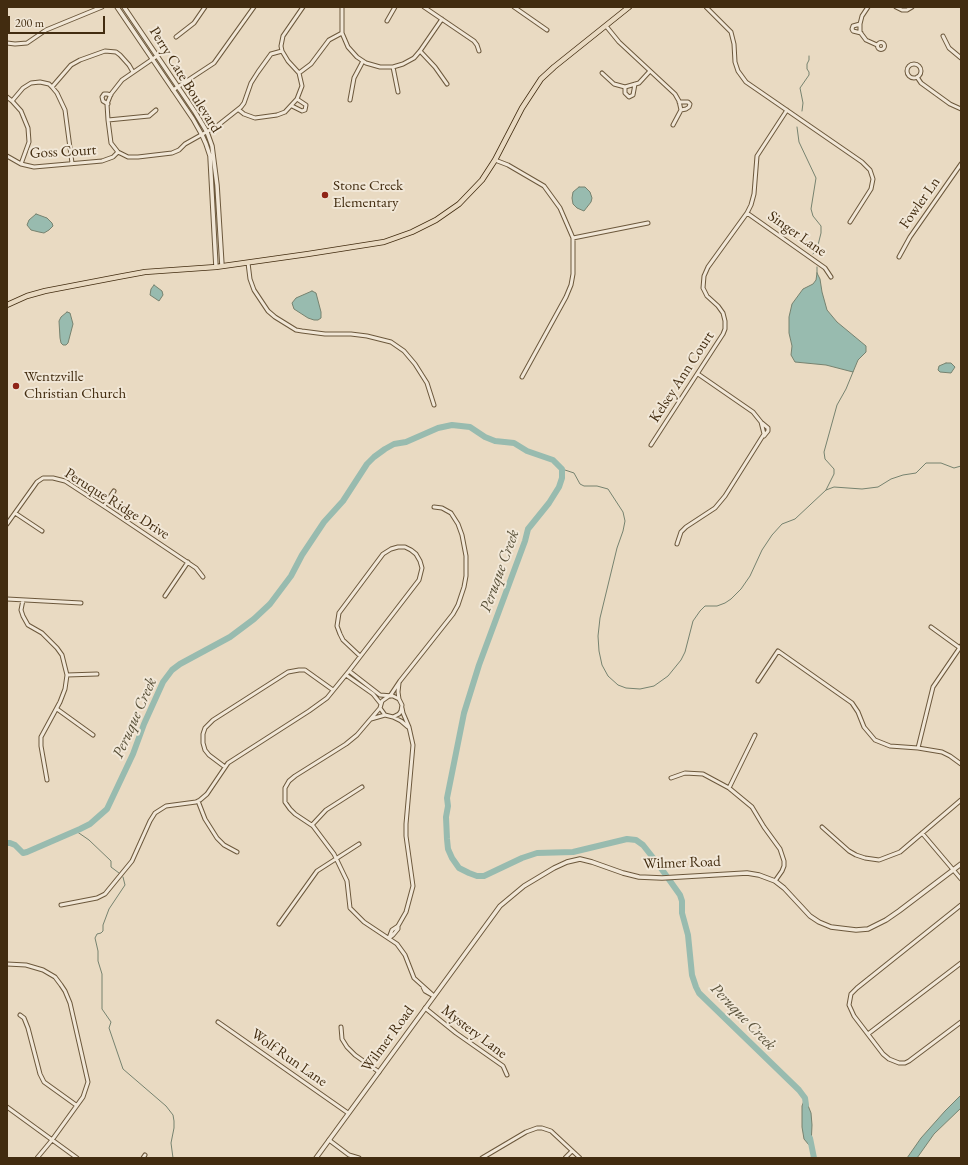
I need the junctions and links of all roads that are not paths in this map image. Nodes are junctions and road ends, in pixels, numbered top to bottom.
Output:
1 (102, 7) edge
2 (117, 7) edge
3 (124, 7) edge
4 (205, 7) edge
5 (254, 7) edge
6 (303, 7) edge
7 (342, 7) edge
8 (395, 7) edge
9 (424, 7) edge
10 (514, 7) edge
11 (522, 7) edge
12 (629, 7) edge
13 (706, 7) edge
14 (868, 7) edge
15 (896, 7) edge
16 (912, 7) edge
17 (519, 11) junction
18 (442, 19) junction
19 (387, 21) dead end
20 (860, 24) junction
21 (606, 26) junction
22 (547, 30) dead end
23 (342, 33) junction
24 (861, 33) junction
25 (943, 36) dead end
26 (176, 38) dead end
27 (7, 43) edge
28 (877, 45) dead end
29 (282, 50) junction
30 (420, 51) junction
31 (479, 51) dead end
32 (157, 56) junction
33 (961, 58) edge
34 (152, 59) junction
35 (363, 61) junction
36 (393, 67) junction
37 (650, 71) junction
38 (133, 72) junction
39 (299, 73) junction
40 (602, 73) dead end
41 (917, 76) junction
42 (447, 84) dead end
43 (635, 84) junction
44 (52, 87) junction
45 (178, 87) junction
46 (625, 87) junction
47 (173, 90) junction
48 (398, 92) dead end
49 (111, 95) junction
50 (7, 97) edge
51 (297, 99) junction
52 (12, 100) junction
53 (350, 100) dead end
54 (679, 102) junction
55 (108, 104) junction
56 (292, 106) junction
57 (961, 109) edge
58 (156, 110) dead end
59 (239, 110) junction
60 (681, 110) junction
61 (787, 110) junction
62 (108, 120) junction
63 (673, 125) dead end
64 (207, 132) junction
65 (202, 134) junction
66 (118, 152) junction
67 (7, 156) edge
68 (495, 160) junction
69 (72, 163) junction
70 (21, 164) junction
71 (961, 164) edge
72 (747, 213) junction
73 (850, 222) dead end
74 (648, 223) dead end
75 (573, 238) junction
76 (899, 257) dead end
77 (248, 263) junction
78 (216, 266) junction
79 (222, 266) junction
80 (831, 277) dead end
81 (7, 305) edge
82 (698, 374) junction
83 (522, 377) dead end
84 (434, 405) dead end
85 (652, 445) dead end
86 (114, 491) dead end
87 (104, 506) junction
88 (434, 507) dead end
89 (15, 513) junction
90 (7, 524) edge
91 (42, 531) dead end
92 (677, 544) dead end
93 (188, 562) junction
94 (204, 577) dead end
95 (166, 596) dead end
96 (7, 599) edge
97 (23, 600) junction
98 (81, 603) dead end
99 (931, 627) dead end
100 (960, 647) edge
101 (360, 656) junction
102 (349, 671) junction
103 (97, 674) dead end
104 (67, 675) junction
105 (346, 675) junction
106 (400, 681) junction
107 (758, 681) dead end
108 (333, 690) junction
109 (390, 696) junction
110 (399, 699) junction
111 (381, 704) junction
112 (380, 708) junction
113 (402, 708) junction
114 (57, 709) junction
115 (385, 715) junction
116 (393, 717) junction
117 (371, 719) junction
118 (409, 727) junction
119 (755, 734) dead end
120 (93, 735) dead end
121 (918, 748) junction
122 (961, 764) edge
123 (225, 767) junction
124 (671, 778) dead end
125 (47, 780) dead end
126 (362, 787) dead end
127 (729, 788) junction
128 (961, 800) edge
129 (198, 801) junction
130 (312, 825) junction
131 (822, 827) dead end
132 (922, 833) junction
133 (359, 844) dead end
134 (237, 852) dead end
135 (336, 858) junction
136 (961, 864) edge
137 (953, 870) junction
138 (961, 879) edge
139 (775, 881) junction
140 (61, 905) dead end
141 (961, 905) edge
142 (279, 924) dead end
143 (389, 938) junction
144 (961, 963) edge
145 (7, 964) edge
146 (958, 966) junction
147 (961, 971) edge
148 (434, 996) junction
149 (425, 1008) junction
150 (20, 1016) dead end
151 (218, 1022) dead end
152 (961, 1022) edge
153 (340, 1027) dead end
154 (868, 1034) junction
155 (379, 1072) junction
156 (507, 1075) dead end
157 (76, 1105) junction
158 (7, 1107) edge
159 (348, 1112) junction
160 (52, 1140) junction
161 (329, 1140) junction
162 (572, 1151) junction
163 (37, 1158) edge
164 (77, 1158) edge
165 (316, 1158) edge
166 (359, 1158) edge
167 (482, 1158) edge
168 (565, 1158) edge
169 (580, 1158) edge

1 - 27 street
2 - 34 street, Perry Cate Boulevard
3 - 32 street, Perry Cate Boulevard
4 - 26 street
5 - 45 street
6 - 29 street
7 - 23 street
8 - 19 street
9 - 18 street
10 - 17 street
11 - 17 street
12 - 21 main road
13 - 61 street
14 - 20 street
15 - 16 street
17 - 22 street
18 - 30 street
18 - 31 street
20 - 24 street
20 - 24 street
21 - 37 street
21 - 68 main road
23 - 35 street
23 - 39 street
24 - 28 street
25 - 33 street
29 - 39 street
29 - 59 street
30 - 36 street
30 - 42 street
32 - 34 street
32 - 45 street, Perry Cate Boulevard
34 - 38 street
34 - 47 street, Perry Cate Boulevard
35 - 36 street
35 - 53 street
36 - 48 street
37 - 43 street
37 - 54 street
38 - 44 street
38 - 49 street
39 - 51 street
40 - 46 street
41 - 41 street
41 - 57 street
43 - 46 street
43 - 46 street
44 - 52 street
44 - 69 street
45 - 47 street
45 - 64 street, Perry Cate Boulevard
47 - 65 street, Perry Cate Boulevard
49 - 55 street
49 - 55 street
50 - 52 street
51 - 56 street
51 - 56 street
52 - 70 street
54 - 60 street
54 - 60 street
55 - 62 street
56 - 59 street
58 - 62 street
59 - 64 street
60 - 63 street
61 - 72 street, Kelsey Ann Court
61 - 73 street
62 - 66 street
64 - 65 street
64 - 79 street, Perry Cate Boulevard
65 - 66 street
65 - 78 street, Perry Cate Boulevard
66 - 69 street, Goss Court
67 - 70 street, Goss Court
68 - 75 street
68 - 77 main road
69 - 70 street, Goss Court
71 - 76 street, Fowler Ln
72 - 80 street, Singer Lane
72 - 82 street, Kelsey Ann Court
74 - 75 street
75 - 83 street
77 - 79 main road
77 - 84 street
78 - 79 main road
78 - 81 main road
82 - 85 street, Kelsey Ann Court
82 - 92 street
86 - 87 street
87 - 89 street, Peruque Ridge Drive
87 - 93 street, Peruque Ridge Drive
88 - 106 street
89 - 90 street, Peruque Ridge Drive
89 - 91 street
93 - 94 street, Peruque Ridge Drive
93 - 95 street
96 - 97 street
97 - 98 street
97 - 104 street
99 - 100 street
100 - 121 street
101 - 101 street
101 - 102 street
102 - 105 street
102 - 109 street
103 - 104 street
104 - 114 street
105 - 108 street
105 - 111 street
106 - 109 street
106 - 110 street
107 - 121 street
108 - 123 street
108 - 123 street
109 - 110 street
109 - 111 street
110 - 113 street
111 - 112 street
112 - 115 street
112 - 117 street
113 - 116 street
113 - 118 street
114 - 120 street
114 - 125 street
115 - 116 street
115 - 117 street
116 - 118 street
117 - 130 street
118 - 143 street
119 - 127 street
121 - 122 street
123 - 129 street
124 - 127 street
126 - 130 street
127 - 139 street
128 - 132 street
129 - 134 street
129 - 140 street
130 - 135 street
131 - 132 street
132 - 137 street
133 - 135 street
135 - 142 street
135 - 143 street
136 - 137 street, Wilmer Road
137 - 138 street
137 - 139 street, Wilmer Road
139 - 148 street, Wilmer Road
141 - 154 street
143 - 148 street
144 - 146 street
145 - 157 street
146 - 147 street
146 - 154 street
148 - 149 street, Wilmer Road
149 - 155 street, Wilmer Road
149 - 156 street, Mystery Lane
150 - 157 street
151 - 159 street, Wolf Run Lane
152 - 154 street
153 - 155 street
155 - 159 street, Wilmer Road
157 - 160 street
158 - 160 street
159 - 161 street, Wilmer Road
160 - 163 street
160 - 164 street
161 - 165 street, Wilmer Road
161 - 166 street
162 - 167 street
162 - 168 street
162 - 169 street

